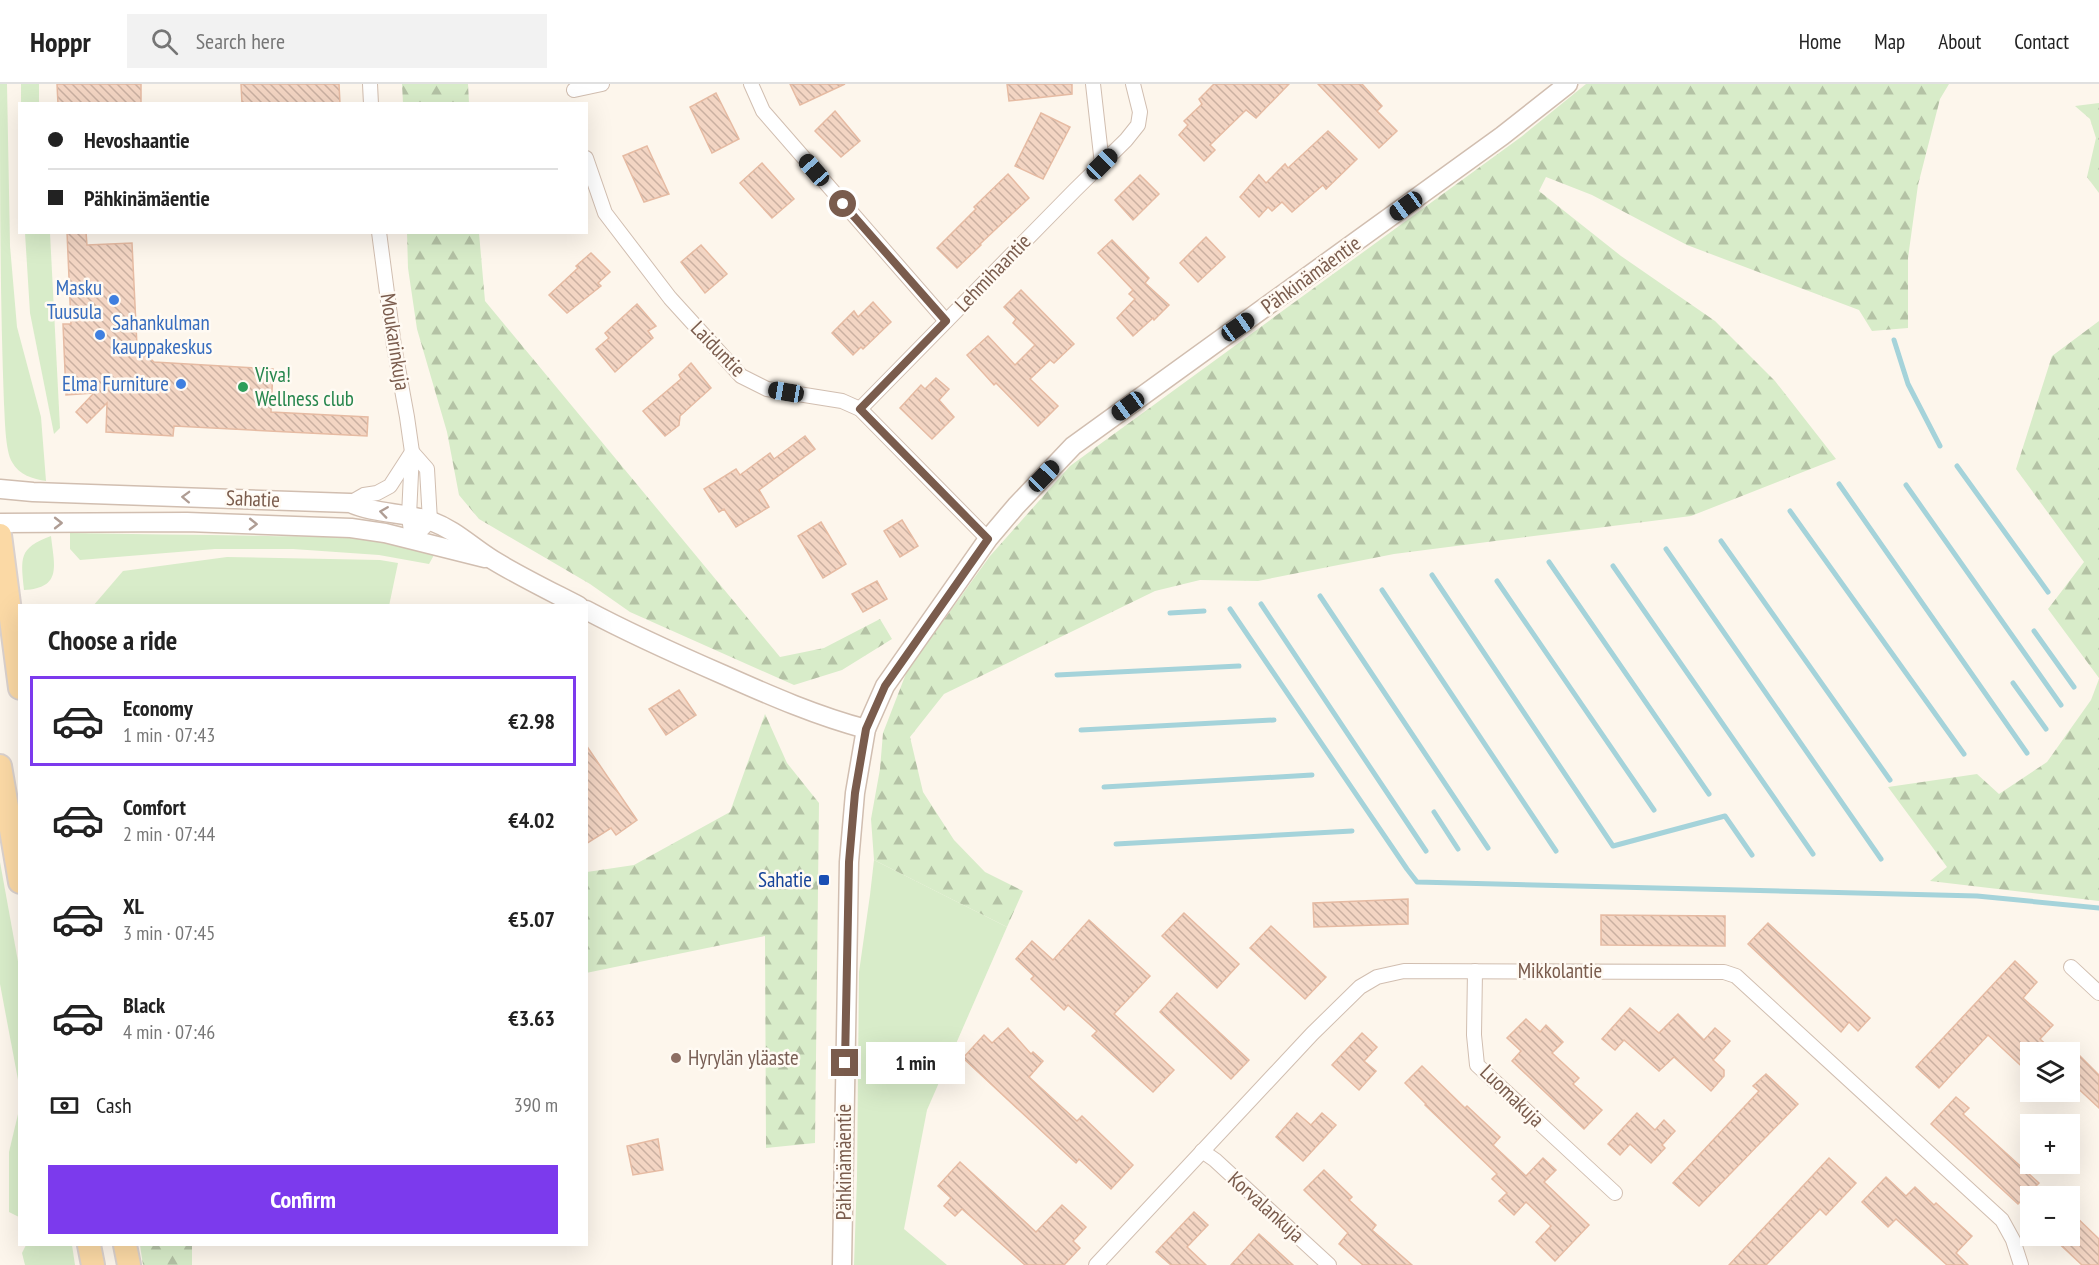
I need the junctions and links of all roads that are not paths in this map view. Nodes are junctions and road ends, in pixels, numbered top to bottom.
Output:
1 (370, 84) edge
2 (602, 84) edge
3 (750, 84) edge
4 (1093, 84) edge
5 (1133, 84) edge
6 (1568, 84) edge
7 (575, 93) edge
8 (370, 102) edge
9 (588, 164) edge
10 (1102, 164) junction
11 (379, 234) edge
12 (946, 321) junction
13 (860, 409) junction
14 (412, 452) junction
15 (0, 489) edge
16 (350, 503) junction
17 (408, 516) junction
18 (430, 521) junction
19 (0, 523) edge
20 (0, 535) edge
21 (988, 539) junction
22 (412, 540) junction
23 (493, 560) junction
24 (575, 604) edge
25 (588, 611) edge
26 (18, 673) edge
27 (866, 729) junction
28 (0, 766) edge
29 (18, 870) edge
30 (2071, 967) dead end
31 (1476, 970) junction
32 (2099, 993) edge
33 (1202, 1151) junction
34 (1615, 1193) dead end
35 (89, 1246) edge
36 (125, 1246) edge
37 (93, 1265) edge
38 (129, 1265) edge
39 (842, 1265) edge
40 (1096, 1265) edge
41 (1329, 1265) edge
42 (2021, 1265) edge

1 - 8 street
2 - 7 street
3 - 12 street
4 - 10 street
5 - 10 street, Lehmihaantie
6 - 21 street, Pähkinämäentie
9 - 13 street, Laiduntie
10 - 12 street, Lehmihaantie
11 - 14 street, Moukarinkuja
12 - 13 street, Lehmihaantie
13 - 21 street, Laiduntie
14 - 16 street
14 - 17 street, Moukarinkuja
14 - 18 street, Moukarinkuja
16 -> 15 street, Sahatie
17 -> 16 street, Sahatie
17 - 18 street, Sahatie
17 - 22 street, Moukarinkuja
18 - 22 street
18 - 23 street, Sahatie
19 -> 22 street, Sahatie
20 - 26 main road
21 - 27 street, Pähkinämäentie
22 - 23 street, Sahatie
23 - 24 street, Sahatie
25 - 27 street
27 - 39 street, Pähkinämäentie
28 - 29 main road
30 - 32 street
31 - 33 street, Mikkolantie
31 - 34 street, Luomakuja
31 - 42 street, Mikkolantie
33 - 40 street, Mikkolantie
33 - 41 street, Korvalankuja
35 - 37 main road
36 - 38 main road

